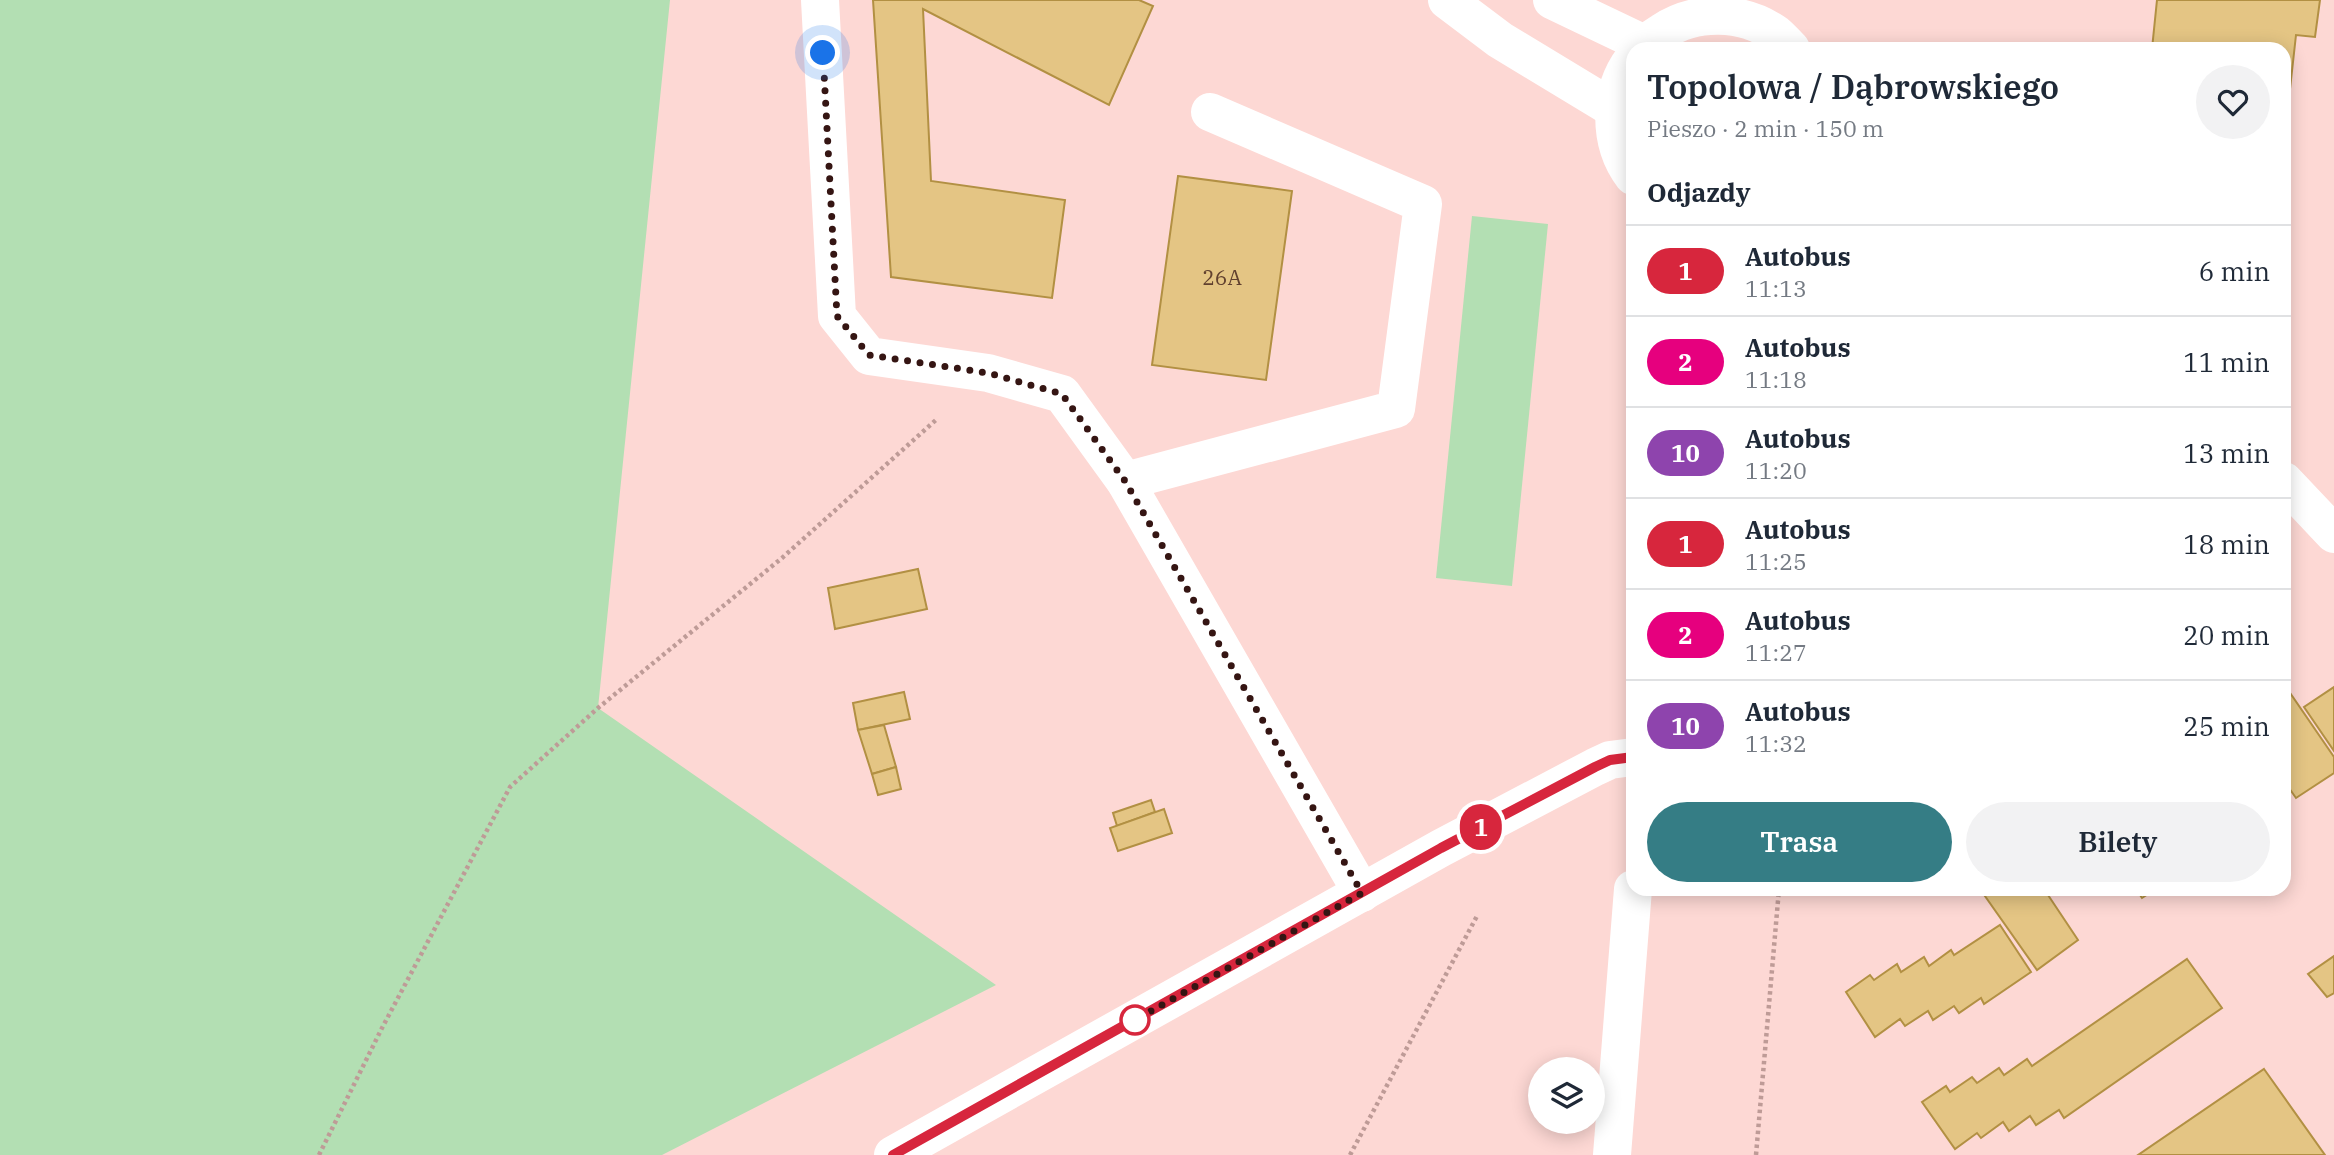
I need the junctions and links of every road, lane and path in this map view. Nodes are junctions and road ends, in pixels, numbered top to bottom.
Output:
1 (820, 0) edge
2 (1447, 0) edge
3 (1552, 0) edge
4 (1698, 9) edge
5 (1782, 27) edge
6 (1650, 42) edge
7 (1626, 43) edge
8 (1626, 73) edge
9 (1614, 109) junction
10 (1210, 112) dead end
11 (1626, 166) edge
12 (988, 373) junction
13 (1125, 481) junction
14 (2291, 488) edge
15 (2334, 534) edge
16 (1626, 758) edge
17 (1362, 893) junction
18 (1632, 896) edge
19 (1778, 896) edge
20 (1477, 916) dead end
21 (319, 1155) edge
22 (893, 1155) edge
23 (1350, 1155) edge
24 (1612, 1155) edge
25 (1756, 1155) edge

1 - 12 street
2 - 9 street
3 - 7 street
4 - 5 street
4 - 6 street
8 - 9 street
9 - 11 street
10 - 13 street
12 - 13 street
12 - 21 path
13 - 17 street
14 - 15 street
16 - 17 street
17 - 22 street
18 - 24 street
19 - 25 path
20 - 23 path

